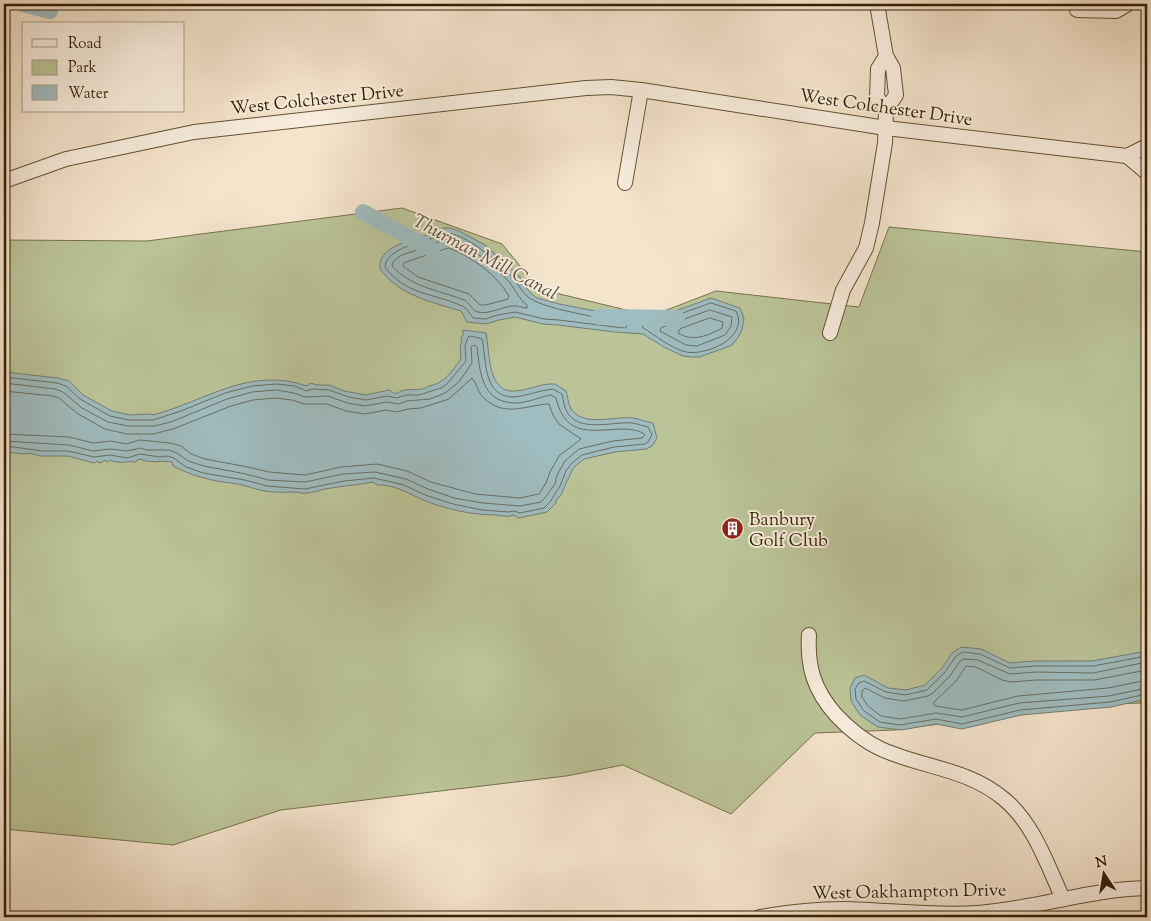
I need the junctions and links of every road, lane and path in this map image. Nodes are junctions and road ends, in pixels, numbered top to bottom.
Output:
1 (877, 4) edge
2 (1128, 4) edge
3 (1077, 10) dead end
4 (641, 90) junction
5 (886, 128) junction
6 (1147, 146) edge
7 (1127, 156) junction
8 (1147, 173) edge
9 (4, 181) edge
10 (625, 183) dead end
11 (830, 332) dead end
12 (809, 635) dead end
13 (1147, 888) edge
14 (1063, 899) junction
15 (760, 917) edge

1 - 5 street
2 - 3 street
4 - 5 street, West Colchester Drive
4 - 9 street, West Colchester Drive
4 - 10 street
5 - 7 street, West Colchester Drive
5 - 11 street
6 - 7 street
7 - 8 street
12 - 14 street
13 - 14 street, West Oakhampton Drive
14 - 15 street, West Oakhampton Drive

